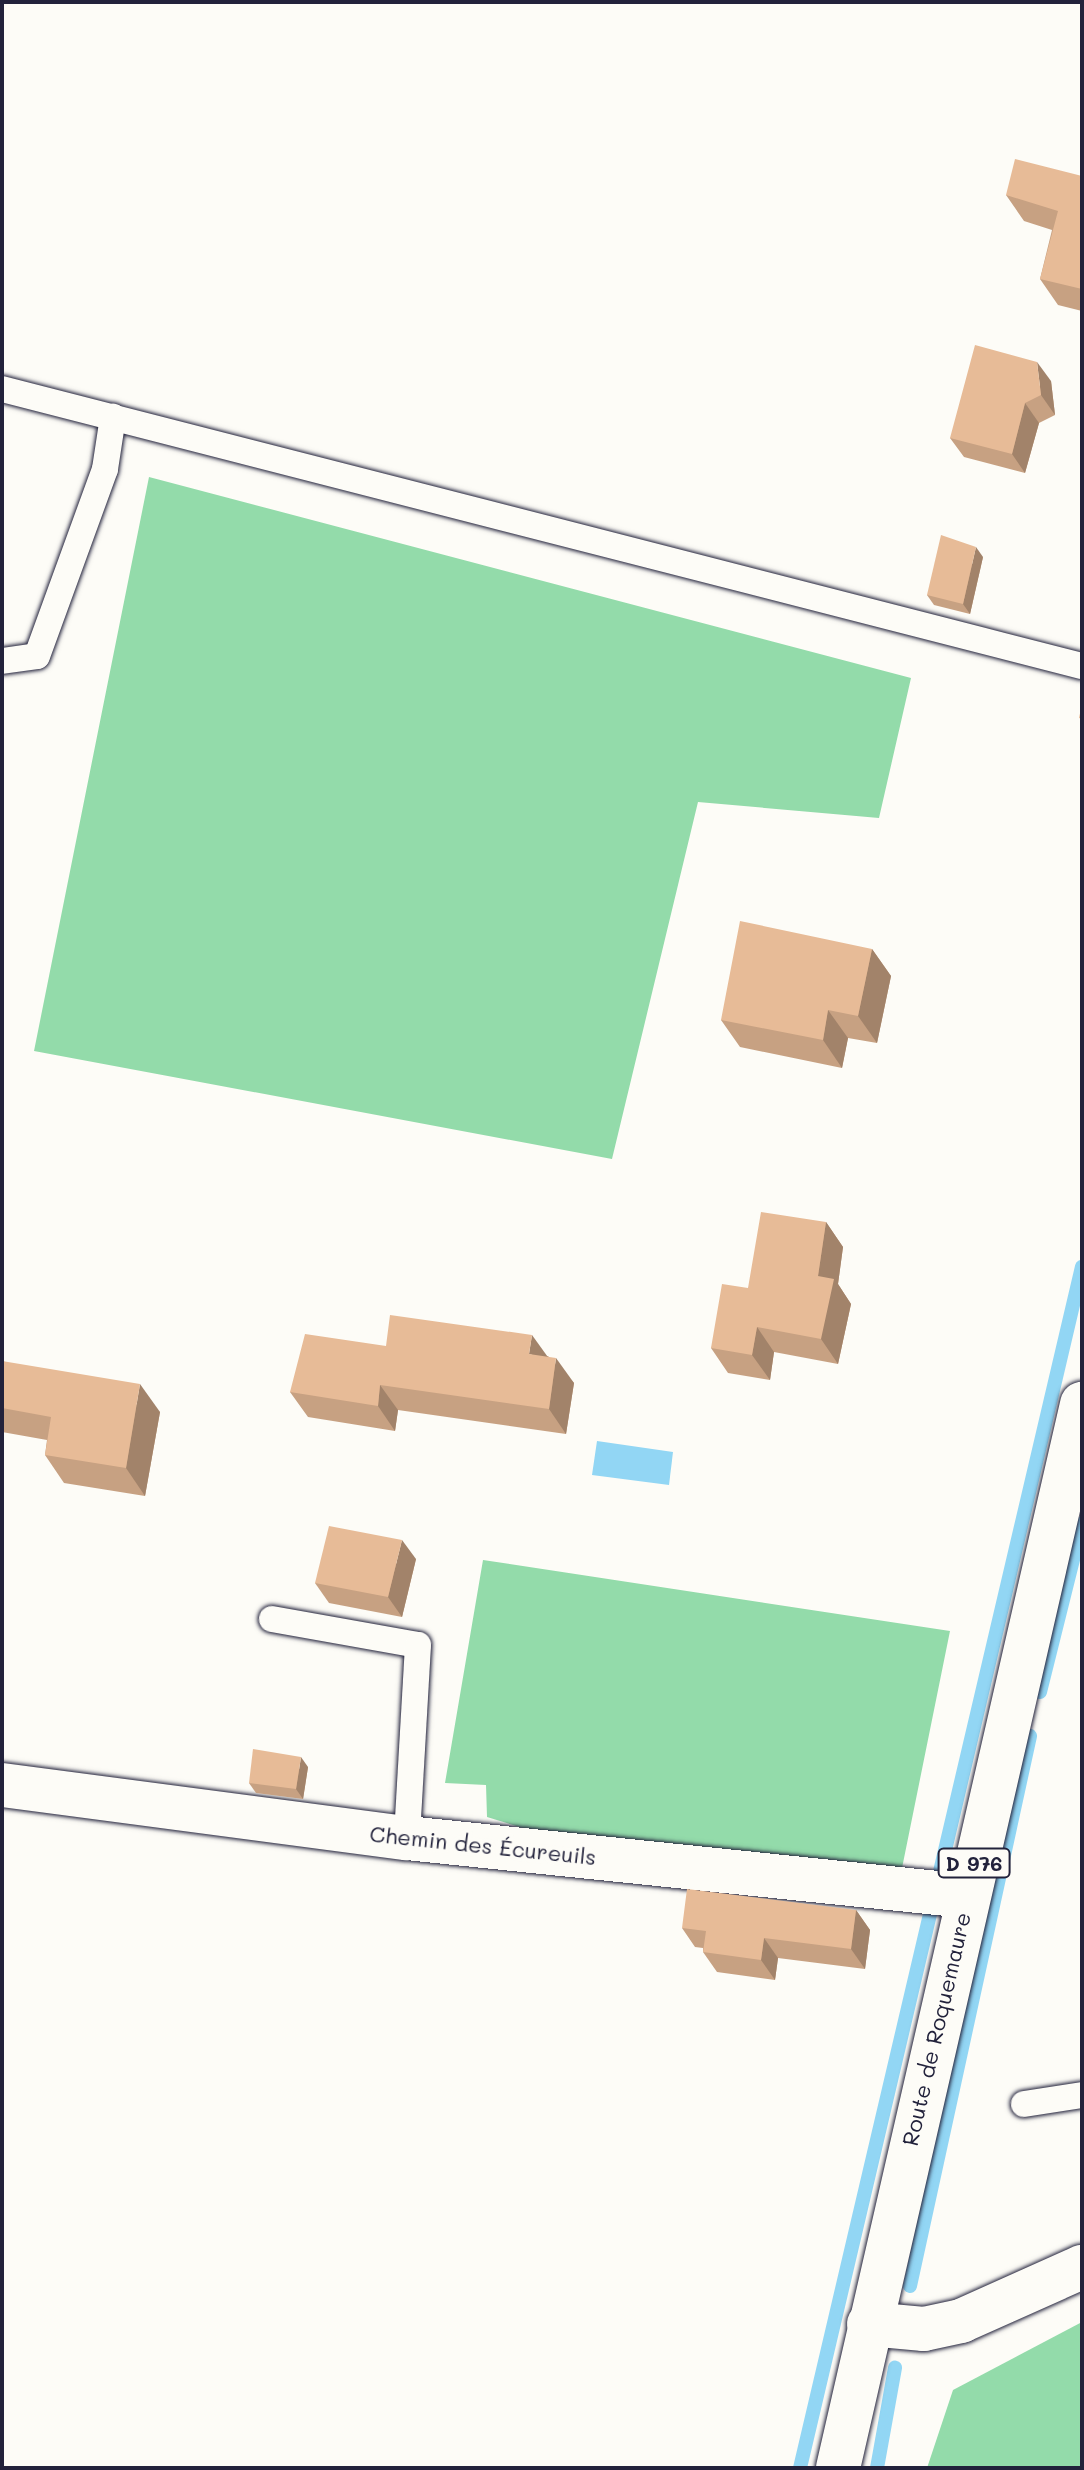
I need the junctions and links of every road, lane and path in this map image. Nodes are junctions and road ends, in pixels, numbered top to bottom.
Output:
1 (2, 389) edge
2 (113, 417) junction
3 (2, 661) edge
4 (1082, 666) edge
5 (1082, 1404) edge
6 (272, 1619) dead end
7 (2, 1785) edge
8 (407, 1838) junction
9 (966, 1896) junction
10 (1082, 2095) edge
11 (1024, 2104) dead end
12 (1082, 2267) edge
13 (869, 2324) junction
14 (838, 2468) edge

1 - 2 lane
2 - 3 lane
2 - 4 lane
5 - 9 street, Route de Roquemaure / D 976
6 - 8 lane
7 - 8 street, Chemin des Écureuils
8 - 9 street, Chemin des Écureuils
9 - 13 street, Route de Roquemaure / D 976
10 - 11 lane
12 - 13 street
13 - 14 street, Route de Roquemaure / D 976

